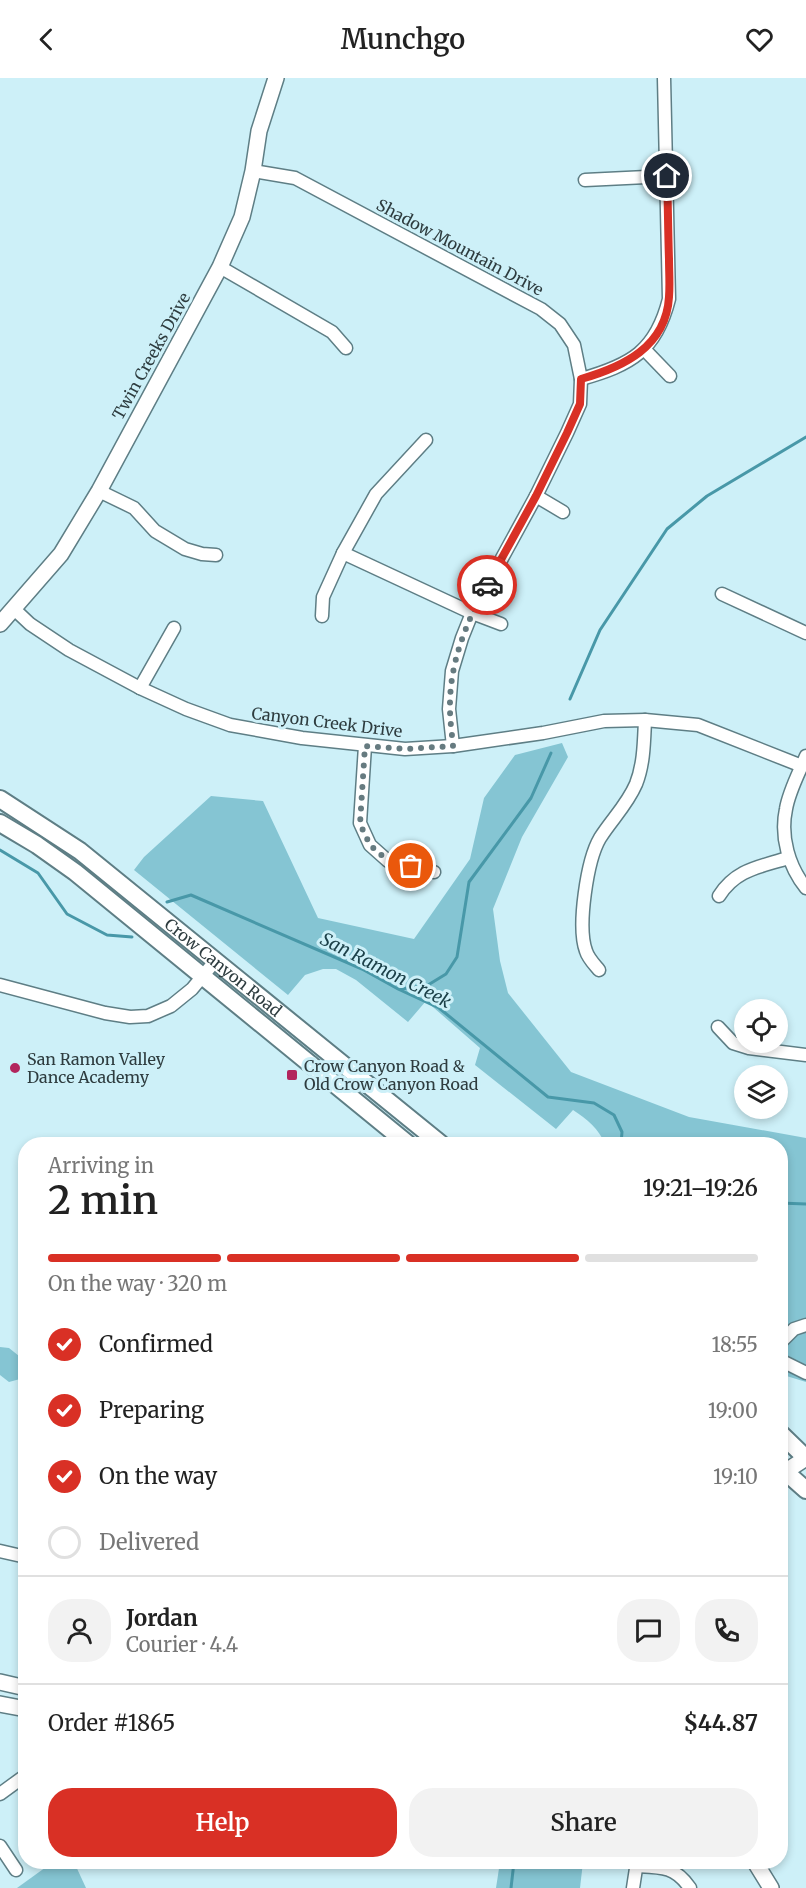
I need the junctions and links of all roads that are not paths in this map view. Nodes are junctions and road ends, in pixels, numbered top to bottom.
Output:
1 (276, 78) edge
2 (664, 78) edge
3 (253, 171) junction
4 (667, 176) junction
5 (585, 180) dead end
6 (220, 267) junction
7 (345, 348) dead end
8 (644, 349) junction
9 (669, 376) dead end
10 (581, 379) junction
11 (426, 440) dead end
12 (99, 490) junction
13 (536, 496) junction
14 (563, 512) dead end
15 (343, 553) junction
16 (216, 555) dead end
17 (722, 594) dead end
18 (13, 608) junction
19 (472, 614) junction
20 (322, 616) dead end
21 (0, 624) edge
22 (501, 624) dead end
23 (174, 628) dead end
24 (806, 633) edge
25 (140, 688) junction
26 (645, 720) junction
27 (365, 746) junction
28 (453, 746) junction
29 (804, 761) edge
30 (0, 799) edge
31 (0, 823) edge
32 (788, 858) junction
33 (434, 872) dead end
34 (806, 888) edge
35 (719, 896) dead end
36 (216, 960) junction
37 (599, 970) dead end
38 (203, 976) junction
39 (0, 985) edge
40 (718, 1027) dead end
41 (806, 1055) edge
42 (399, 1137) edge
43 (432, 1137) edge
44 (806, 1325) edge
45 (788, 1335) edge
46 (788, 1364) edge
47 (806, 1373) edge
48 (788, 1441) edge
49 (806, 1458) edge
50 (788, 1468) edge
51 (788, 1476) edge
52 (806, 1490) edge
53 (0, 1551) edge
54 (18, 1555) edge
55 (0, 1682) edge
56 (18, 1686) edge
57 (0, 1704) edge
58 (18, 1707) edge
59 (18, 1781) edge
60 (0, 1794) edge
61 (0, 1846) edge
62 (636, 1869) edge
63 (670, 1869) edge
64 (759, 1869) edge
65 (16, 1870) dead end
66 (633, 1888) edge
67 (690, 1888) edge
68 (771, 1888) edge

1 - 3 street, Twin Creeks Drive
2 - 4 street
3 - 6 street, Twin Creeks Drive
3 - 10 street, Shadow Mountain Drive
4 - 5 street
4 - 8 street
6 - 7 street
6 - 12 street, Twin Creeks Drive
8 - 9 street
8 - 10 street
10 - 13 street, Shadow Mountain Drive
11 - 15 street
12 - 16 street
12 - 18 street, Twin Creeks Drive
13 - 14 street
13 - 19 street, Shadow Mountain Drive
15 - 19 street
15 - 20 street
17 - 24 street
18 - 21 street, Twin Creeks Drive
18 - 25 street, Canyon Creek Drive
19 - 22 street
19 - 28 street, Shadow Mountain Drive
23 - 25 street
25 - 27 street, Canyon Creek Drive
26 - 28 street, Canyon Creek Drive
26 - 29 street, Canyon Creek Drive
26 - 37 street
27 - 28 street, Canyon Creek Drive
27 - 33 street
29 - 32 street
30 - 36 main road, Crow Canyon Road
31 - 38 main road, Crow Canyon Road
32 - 34 street
32 - 35 street
36 - 38 street
36 - 43 main road, Crow Canyon Road
38 - 39 street
38 - 42 main road, Crow Canyon Road
40 - 41 street
44 - 45 street
46 - 47 street
48 - 49 main road
49 - 50 street
51 - 52 main road
53 - 54 street
55 - 56 street
57 - 58 street
59 - 60 street
61 - 65 street
62 - 66 street
63 - 67 street
64 - 68 street

